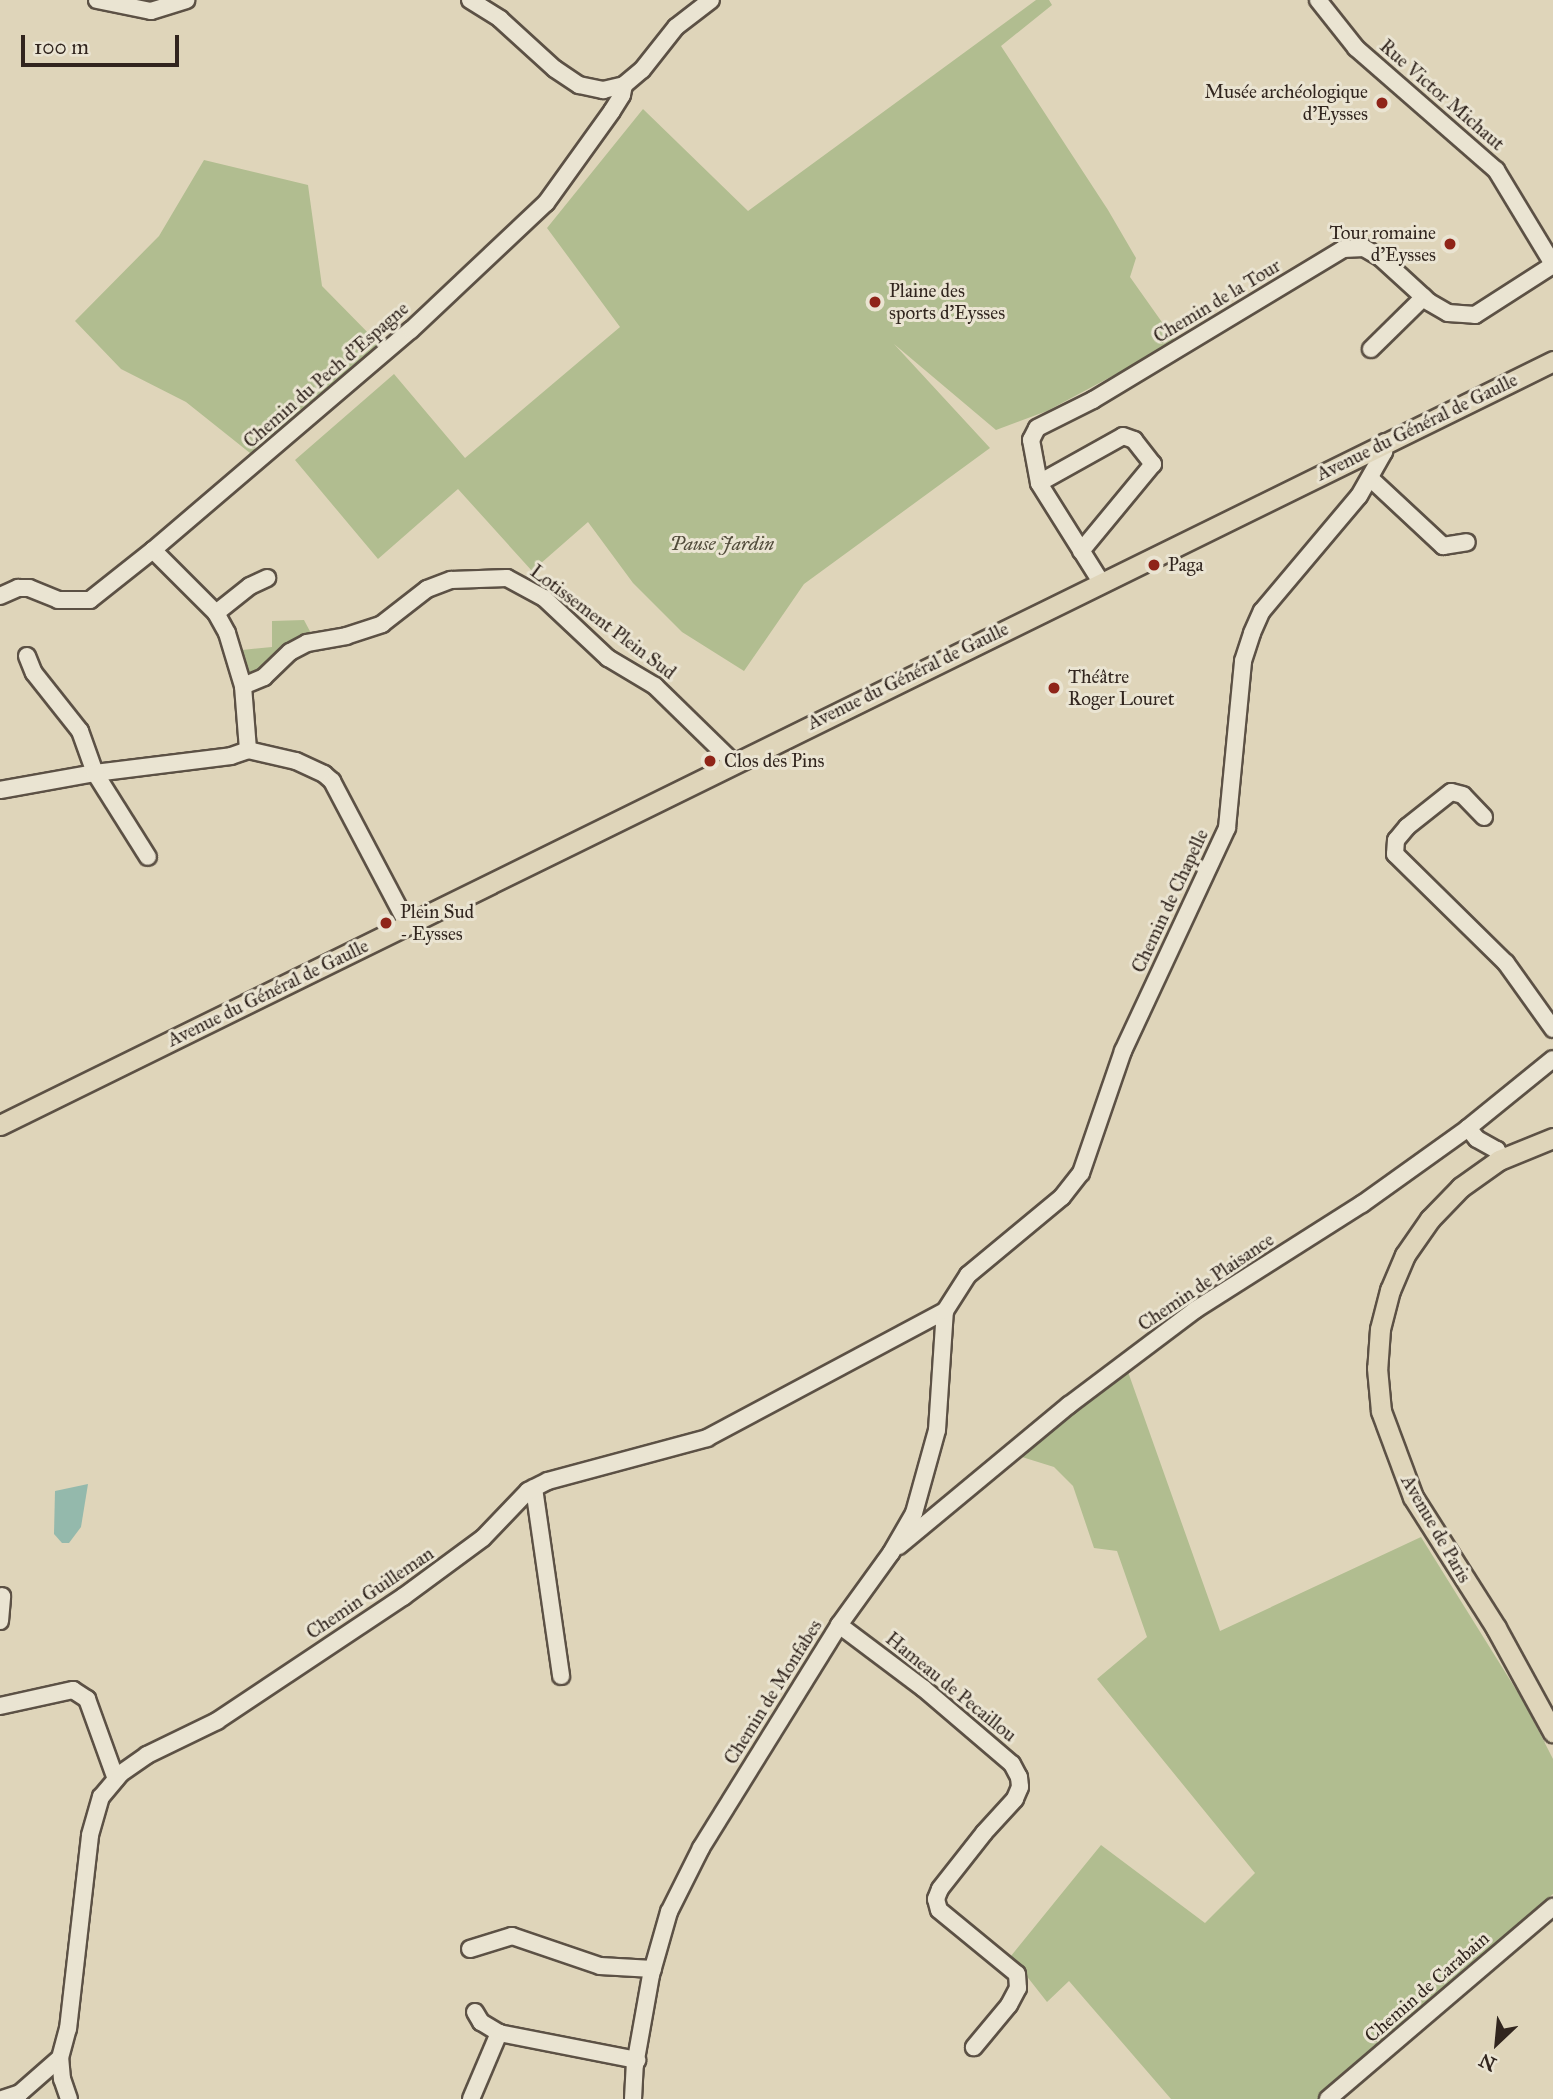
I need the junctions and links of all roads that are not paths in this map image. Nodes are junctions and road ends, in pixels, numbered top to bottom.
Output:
1 (97, 0) edge
2 (186, 0) edge
3 (470, 0) edge
4 (711, 0) edge
5 (1318, 0) edge
6 (624, 85) junction
7 (1553, 265) edge
8 (1424, 297) junction
9 (1371, 349) dead end
10 (1553, 361) edge
11 (1385, 442) junction
12 (1370, 478) junction
13 (1039, 483) junction
14 (1467, 542) dead end
15 (153, 550) junction
16 (1081, 551) junction
17 (267, 578) dead end
18 (1101, 582) junction
19 (0, 596) edge
20 (216, 613) junction
21 (27, 656) dead end
22 (243, 686) junction
23 (248, 750) junction
24 (733, 762) junction
25 (126, 769) junction
26 (95, 773) junction
27 (0, 790) edge
28 (113, 800) junction
29 (1484, 817) dead end
30 (148, 857) dead end
31 (408, 925) junction
32 (1553, 1029) edge
33 (1553, 1059) edge
34 (0, 1125) edge
35 (1468, 1128) junction
36 (1553, 1138) edge
37 (1499, 1160) junction
38 (945, 1311) junction
39 (534, 1488) junction
40 (891, 1553) junction
41 (2, 1596) dead end
42 (0, 1621) edge
43 (839, 1625) junction
44 (561, 1676) dead end
45 (0, 1706) edge
46 (1553, 1732) edge
47 (116, 1779) junction
48 (1553, 1907) edge
49 (470, 1949) dead end
50 (653, 1969) junction
51 (475, 2012) dead end
52 (499, 2033) junction
53 (974, 2047) dead end
54 (60, 2058) junction
55 (636, 2060) junction
56 (2, 2099) edge
57 (69, 2099) edge
58 (471, 2099) edge
59 (633, 2099) edge
60 (1328, 2099) edge

1 - 2 street
3 - 6 street
4 - 6 street, Chemin du Pech d'Espagne
5 - 7 street, Rue Victor Michaut
6 - 15 street, Chemin du Pech d'Espagne
7 - 8 street, Chemin de la Tour
8 - 9 street
8 - 13 street, Chemin de la Tour
10 - 11 main road, Avenue du Général de Gaulle
11 - 12 street, Chemin de Chapelle
11 - 18 main road, Avenue du Général de Gaulle
12 - 14 street
12 - 38 street, Chemin de Chapelle
13 - 16 street
13 - 16 street
15 - 19 street, Chemin du Pech d'Espagne
15 - 20 street
16 - 18 street
17 - 20 street
18 - 24 main road, Avenue du Général de Gaulle
20 - 22 street
21 - 26 street
22 - 23 street
22 - 24 street, Lotissement Plein Sud
23 - 25 street
23 - 31 street
24 - 31 main road, Avenue du Général de Gaulle
25 - 26 street
25 - 28 street
26 - 27 street
26 - 28 street
28 - 30 street
29 - 32 street
31 - 34 main road, Avenue du Général de Gaulle
33 - 35 street, Chemin de Plaisance
35 - 37 street
35 - 40 street, Chemin de Plaisance
36 - 37 main road, Avenue de Paris
37 - 46 main road, Avenue de Paris
38 - 39 street, Chemin Guilleman
38 - 40 street, Chemin de Monfabes
39 - 44 street
39 - 47 street, Chemin Guilleman
40 - 43 street, Chemin de Monfabes
41 - 42 street
43 - 50 street, Chemin de Monfabes
43 - 53 street, Hameau de Pecaillou
45 - 47 street
47 - 54 street, Chemin Guilleman
48 - 60 street, Chemin de Carabain
49 - 50 street
50 - 55 street, Chemin de Monfabes
51 - 52 street
52 - 55 street
52 - 58 street
54 - 56 street
54 - 57 street, Chemin Guilleman
55 - 59 street, Chemin de Monfabes

